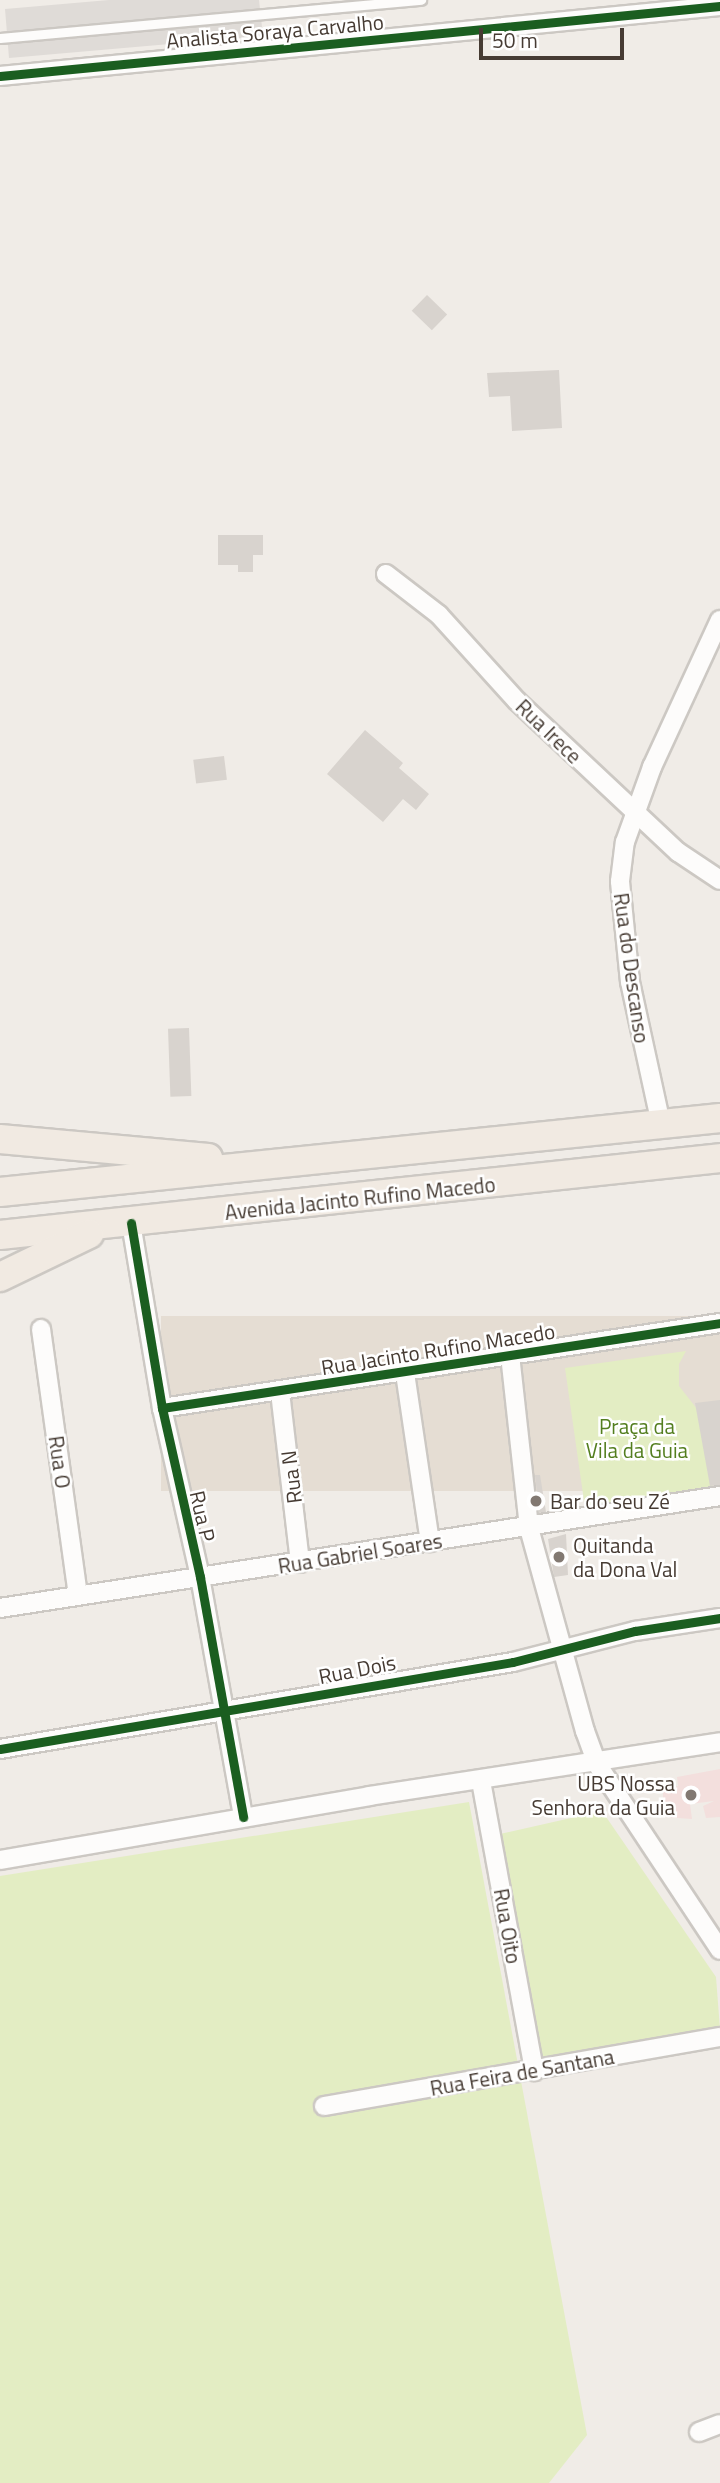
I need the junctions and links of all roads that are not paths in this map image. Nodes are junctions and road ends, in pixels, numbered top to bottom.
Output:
1 (421, 0) edge
2 (720, 6) edge
3 (0, 30) edge
4 (18, 33) junction
5 (0, 38) edge
6 (0, 76) edge
7 (386, 574) dead end
8 (720, 620) edge
9 (635, 811) junction
10 (720, 880) edge
11 (720, 1118) edge
12 (661, 1124) junction
13 (570, 1134) junction
14 (0, 1139) edge
15 (717, 1158) edge
16 (270, 1164) junction
17 (466, 1186) junction
18 (0, 1192) edge
19 (118, 1225) junction
20 (0, 1235) edge
21 (0, 1277) edge
22 (720, 1323) edge
23 (41, 1329) dead end
24 (510, 1355) junction
25 (405, 1373) junction
26 (280, 1392) junction
27 (162, 1408) junction
28 (720, 1496) edge
29 (529, 1528) junction
30 (430, 1542) junction
31 (300, 1563) junction
32 (200, 1577) junction
33 (78, 1595) junction
34 (0, 1608) edge
35 (720, 1618) edge
36 (563, 1650) junction
37 (226, 1713) junction
38 (720, 1742) edge
39 (0, 1749) edge
40 (597, 1764) junction
41 (481, 1781) junction
42 (243, 1817) junction
43 (0, 1860) edge
44 (720, 1950) edge
45 (720, 2037) edge
46 (534, 2071) junction
47 (324, 2106) dead end
48 (720, 2424) edge
49 (699, 2432) dead end

1 - 4 lane
2 - 6 street, Analista Soraya Carvalho
3 - 4 lane
4 - 5 lane
7 - 9 street, Rua Irece
8 - 9 street, Rua do Descanso
9 - 10 street, Rua Irece
9 - 12 street, Rua do Descanso
11 - 12 main road, Avenida Jacinto Rufino Macedo
12 - 13 main road, Avenida Jacinto Rufino Macedo
13 - 16 main road, Avenida Jacinto Rufino Macedo
13 - 17 main road
14 - 16 main road
15 - 17 main road, Avenida Jacinto Rufino Macedo
16 - 18 main road, Avenida Jacinto Rufino Macedo
17 - 19 main road, Avenida Jacinto Rufino Macedo
19 - 20 main road, Avenida Jacinto Rufino Macedo
19 - 21 main road
19 - 27 street, Rua P
22 - 24 street, Rua Jacinto Rufino Macedo
23 - 33 street, Rua O
24 - 25 street, Rua Jacinto Rufino Macedo
24 - 29 street, Rua Jacinto Rufino Macedo
25 - 26 street, Rua Jacinto Rufino Macedo
25 - 30 street
26 - 27 street, Rua Jacinto Rufino Macedo
26 - 31 street, Rua N
27 - 32 street, Rua P
28 - 29 street, Rua Gabriel Soares
29 - 30 street, Rua Gabriel Soares
29 - 36 street, Rua Jacinto Rufino Macedo
30 - 31 street, Rua Gabriel Soares
31 - 32 street, Rua Gabriel Soares
32 - 33 street, Rua Gabriel Soares
32 - 37 street, Rua P
33 - 34 street, Rua Gabriel Soares
35 - 36 street, Rua Dois
36 - 37 street, Rua Dois
36 - 40 street, Rua Jacinto Rufino Macedo
37 - 39 street, Rua Dois
37 - 42 street, Rua P
38 - 40 street
40 - 41 street
40 - 44 street, Rua Jacinto Rufino Macedo
41 - 42 street
41 - 46 street, Rua Oito
42 - 43 street
45 - 46 street, Rua Feira de Santana
46 - 47 street, Rua Feira de Santana
48 - 49 street

